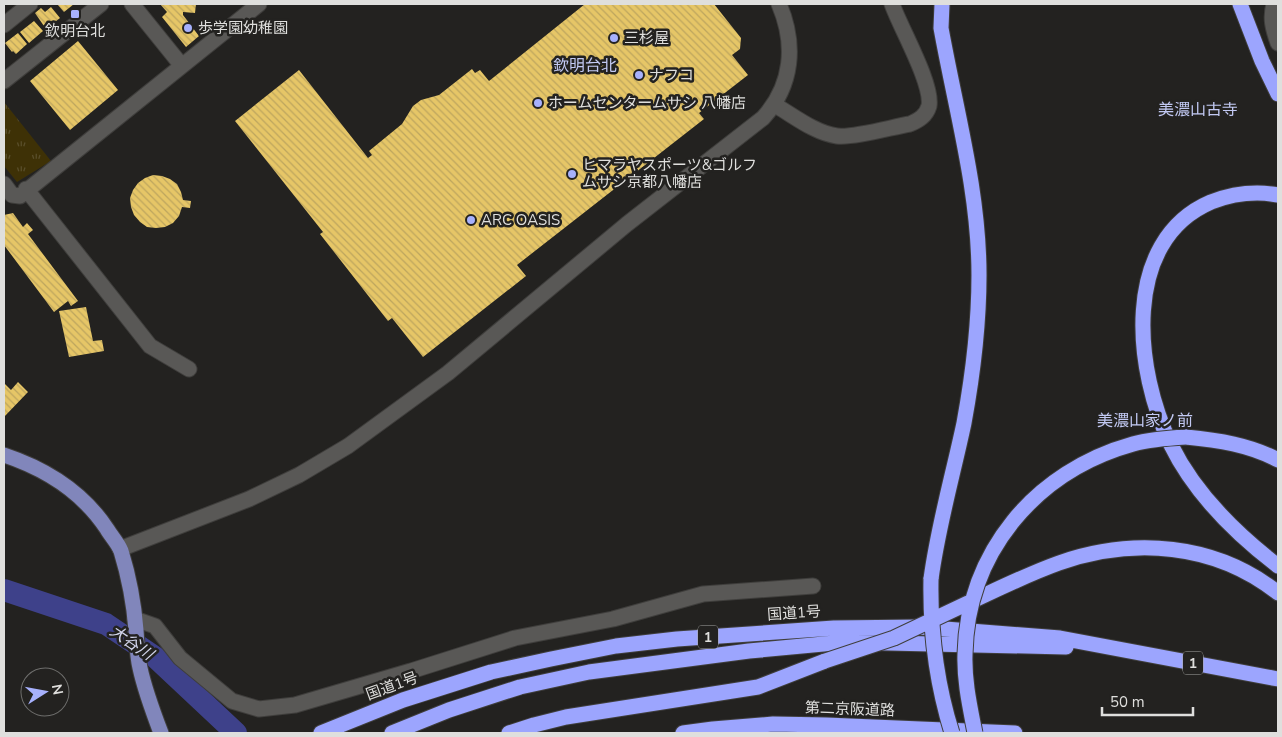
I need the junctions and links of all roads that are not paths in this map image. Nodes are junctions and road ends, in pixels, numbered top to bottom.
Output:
1 (30, 4) edge
2 (100, 4) edge
3 (132, 4) edge
4 (259, 4) edge
5 (779, 4) edge
6 (892, 4) edge
7 (942, 4) edge
8 (1240, 4) edge
9 (1274, 4) edge
10 (6, 19) edge
11 (1278, 43) edge
12 (182, 66) junction
13 (4, 81) edge
14 (1278, 94) edge
15 (775, 105) junction
16 (4, 184) edge
17 (26, 189) junction
18 (1278, 195) edge
19 (189, 369) dead end
20 (4, 455) edge
21 (1278, 460) edge
22 (120, 549) junction
23 (1278, 566) edge
24 (813, 586) dead end
25 (1277, 591) edge
26 (136, 624) junction
27 (1107, 648) junction
28 (1278, 679) edge
29 (161, 733) edge
30 (321, 733) edge
31 (392, 733) edge
32 (509, 733) edge
33 (683, 733) edge
34 (952, 733) edge
35 (975, 733) edge
36 (1016, 733) edge

1 - 10 street
2 - 13 street
3 - 12 street
4 - 12 street
5 - 15 street
6 - 15 street
7 - 34 highway, bridge
8 - 14 highway
9 - 11 street
12 - 17 street
15 - 22 street
16 - 17 street
17 - 19 street
18 - 23 highway
20 - 22 main road
21 - 35 highway, bridge
22 - 26 main road
24 - 26 street
25 - 32 highway, bridge
26 - 29 main road
27 - 28 highway, 国道1号 / 1
27 - 30 highway, 国道1号 / 1
27 - 31 highway
33 - 36 highway, 第二京阪道路

